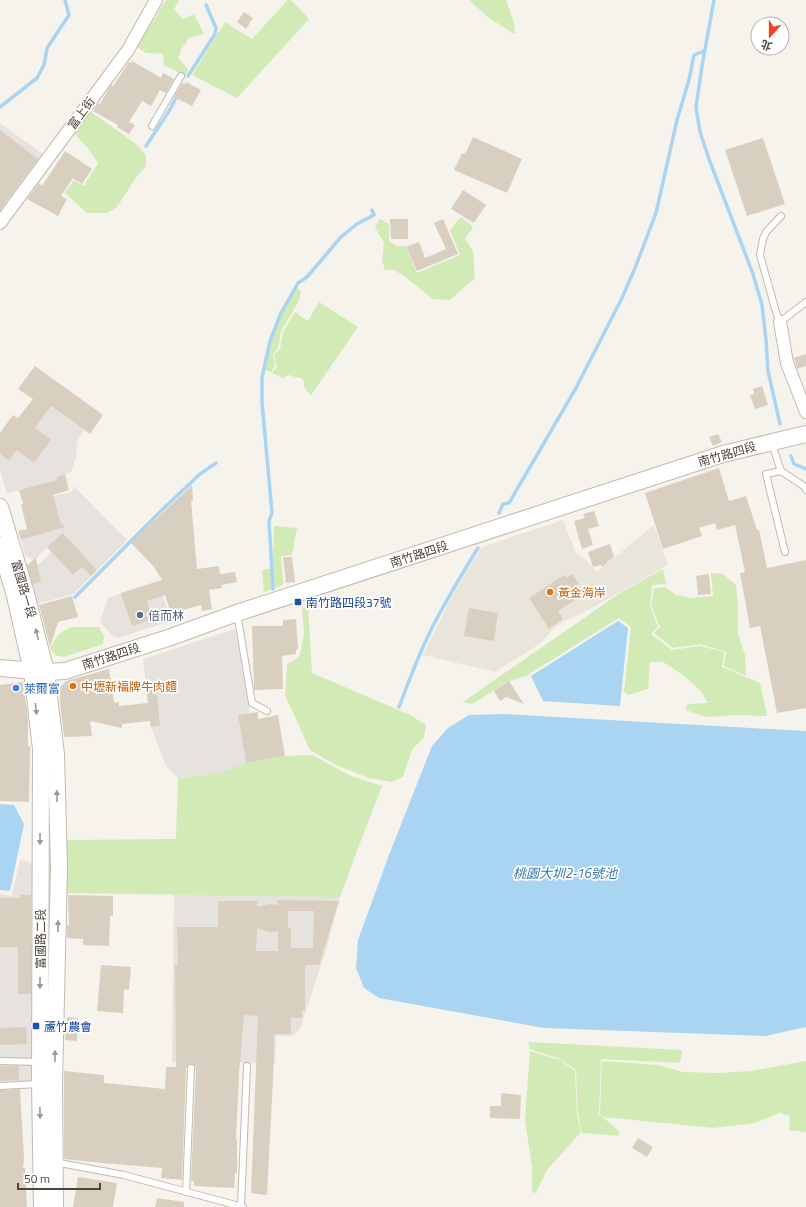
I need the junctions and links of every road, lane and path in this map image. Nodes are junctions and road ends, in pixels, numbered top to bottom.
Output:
1 (156, 0) edge
2 (181, 76) dead end
3 (152, 126) dead end
4 (781, 216) dead end
5 (0, 223) edge
6 (806, 302) edge
7 (780, 322) junction
8 (800, 382) edge
9 (806, 412) edge
10 (806, 434) edge
11 (771, 442) junction
12 (781, 471) junction
13 (806, 490) edge
14 (0, 507) edge
15 (0, 546) edge
16 (785, 552) dead end
17 (237, 613) junction
18 (0, 668) edge
19 (39, 671) junction
20 (267, 710) dead end
21 (0, 1061) edge
22 (40, 1062) junction
23 (247, 1066) dead end
24 (192, 1068) dead end
25 (47, 1084) junction
26 (0, 1086) edge
27 (48, 1162) junction
28 (186, 1192) junction
29 (42, 1207) edge
30 (56, 1207) edge
31 (242, 1207) edge

1 - 5 street, 富上街
2 - 3 lane
4 - 7 lane
6 - 7 lane
7 - 8 street
8 - 9 street
10 - 11 street, 南竹路四段
11 - 12 lane
11 - 17 street, 南竹路四段
12 - 13 lane
12 - 16 lane
19 -> 14 street, 富國路一段
15 - 19 street, 富國路一段
17 - 19 street, 南竹路四段
17 - 20 lane
18 - 19 street, 南竹路四段
19 -> 22 street, 富國路二段
25 -> 19 street, 富國路二段
21 - 22 lane
22 - 25 street, 富國路二段
23 - 31 lane
24 - 28 lane
25 - 26 lane
25 - 27 street, 富國路二段
27 - 28 lane
27 - 29 street, 富國路二段
27 - 30 street, 富國路二段
28 - 31 lane

